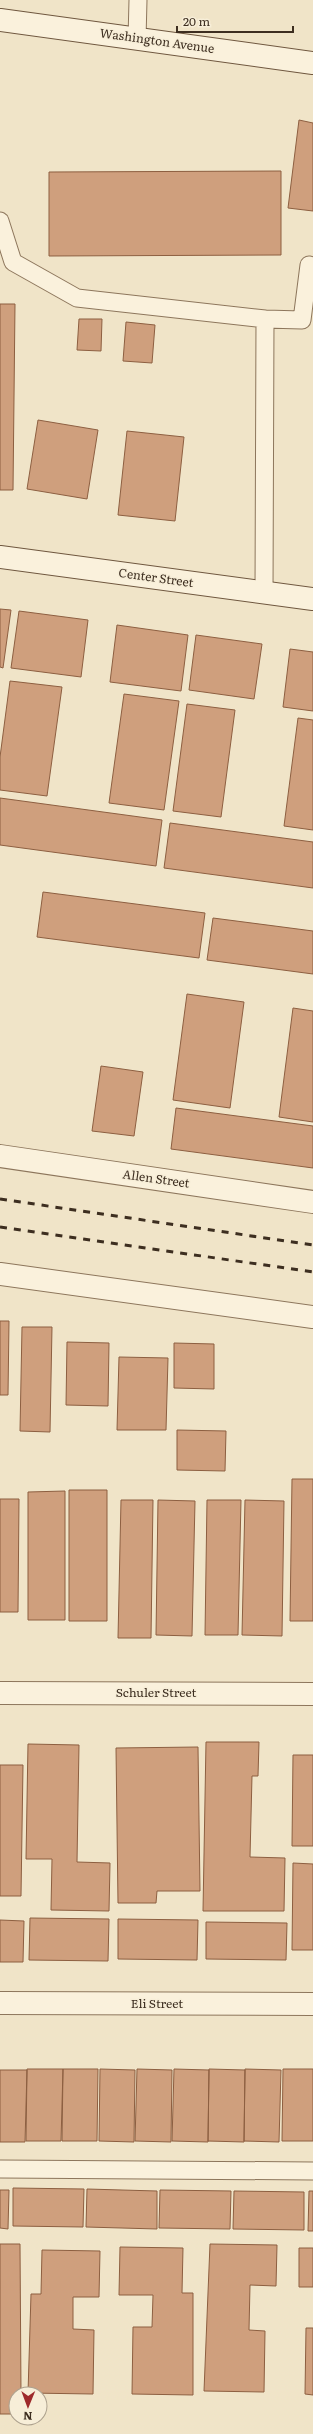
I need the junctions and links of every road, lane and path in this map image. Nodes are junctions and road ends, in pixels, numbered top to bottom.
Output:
1 (138, 0) edge
2 (0, 20) edge
3 (137, 39) junction
4 (313, 63) edge
5 (0, 221) edge
6 (313, 266) edge
7 (265, 319) junction
8 (0, 557) edge
9 (264, 593) junction
10 (313, 599) edge
11 (0, 1156) edge
12 (313, 1202) edge
13 (0, 1274) edge
14 (313, 1317) edge
15 (0, 1693) edge
16 (313, 1694) edge
17 (0, 2003) edge
18 (313, 2004) edge
19 (0, 2169) edge
20 (313, 2171) edge

1 - 3 lane
2 - 3 street, Washington Avenue
3 - 4 street, Washington Avenue
5 - 7 lane
6 - 7 lane
7 - 9 lane
8 - 9 street, Center Street
9 - 10 street, Center Street
11 - 12 street, Allen Street
13 - 14 street
15 - 16 street, Schuler Street
17 - 18 street, Eli Street
19 - 20 lane

